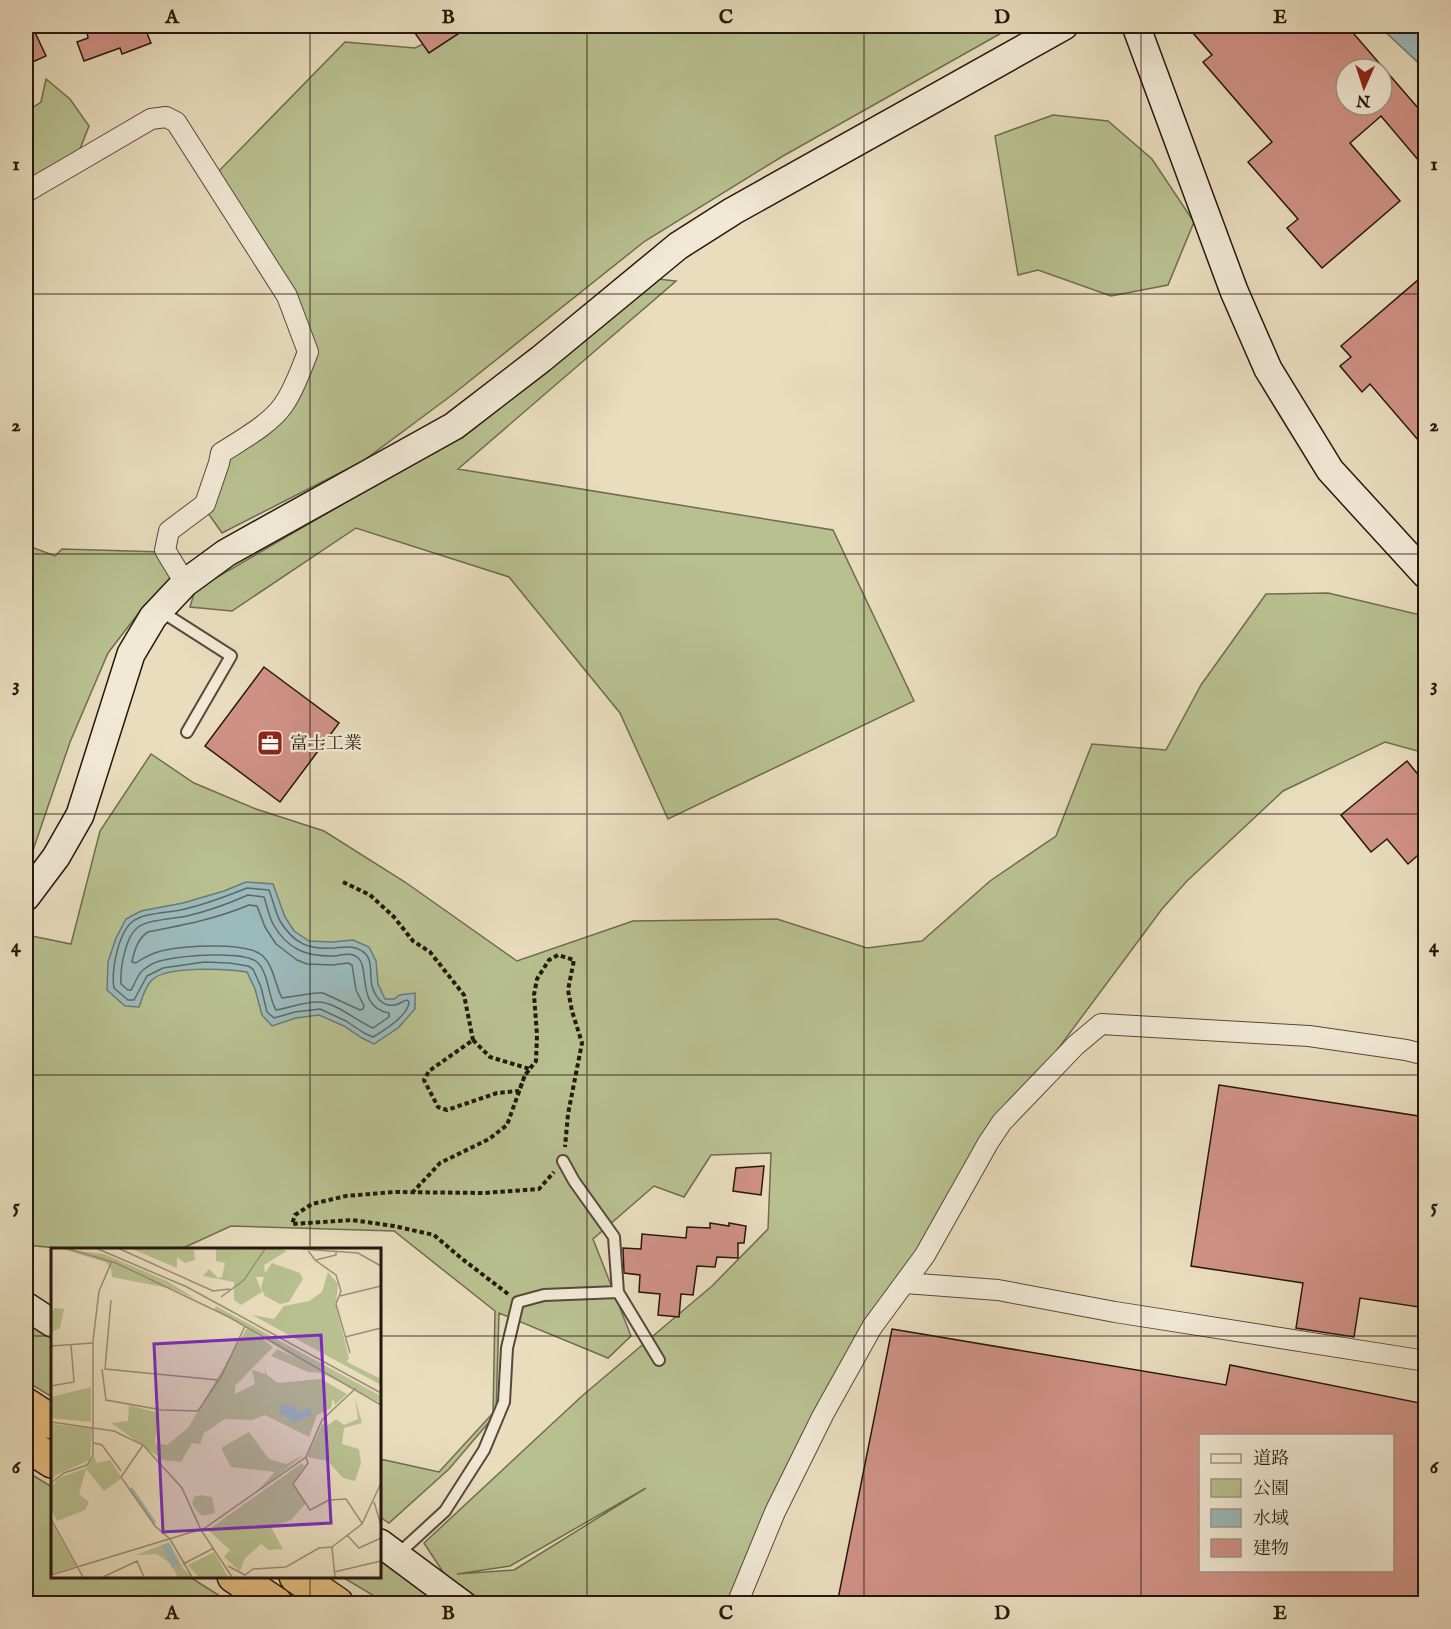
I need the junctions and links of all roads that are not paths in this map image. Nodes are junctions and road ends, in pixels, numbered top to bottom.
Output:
1 (1064, 26) edge
2 (1136, 26) edge
3 (26, 192) edge
4 (1425, 575) edge
5 (185, 583) junction
6 (159, 610) junction
7 (187, 732) dead end
8 (26, 897) edge
9 (1425, 1055) edge
10 (563, 1161) road end
11 (905, 1283) junction
12 (618, 1292) junction
13 (26, 1306) edge
14 (51, 1322) edge
15 (659, 1360) dead end
16 (1425, 1361) edge
17 (26, 1404) edge
18 (51, 1421) edge
19 (26, 1444) edge
20 (51, 1460) edge
21 (388, 1549) edge
22 (237, 1578) edge
23 (299, 1578) edge
24 (276, 1604) edge
25 (337, 1604) edge
26 (462, 1604) edge
27 (737, 1604) edge

1 - 5 street
2 - 4 street
3 - 5 street
5 - 6 street
6 - 7 lane
6 - 8 street
9 - 11 street
10 - 12 lane
11 - 16 street
11 - 27 street
12 - 15 lane
12 - 21 lane
13 - 14 street
17 - 18 highway
19 - 20 highway
21 - 26 street
22 - 24 highway
23 - 25 highway

